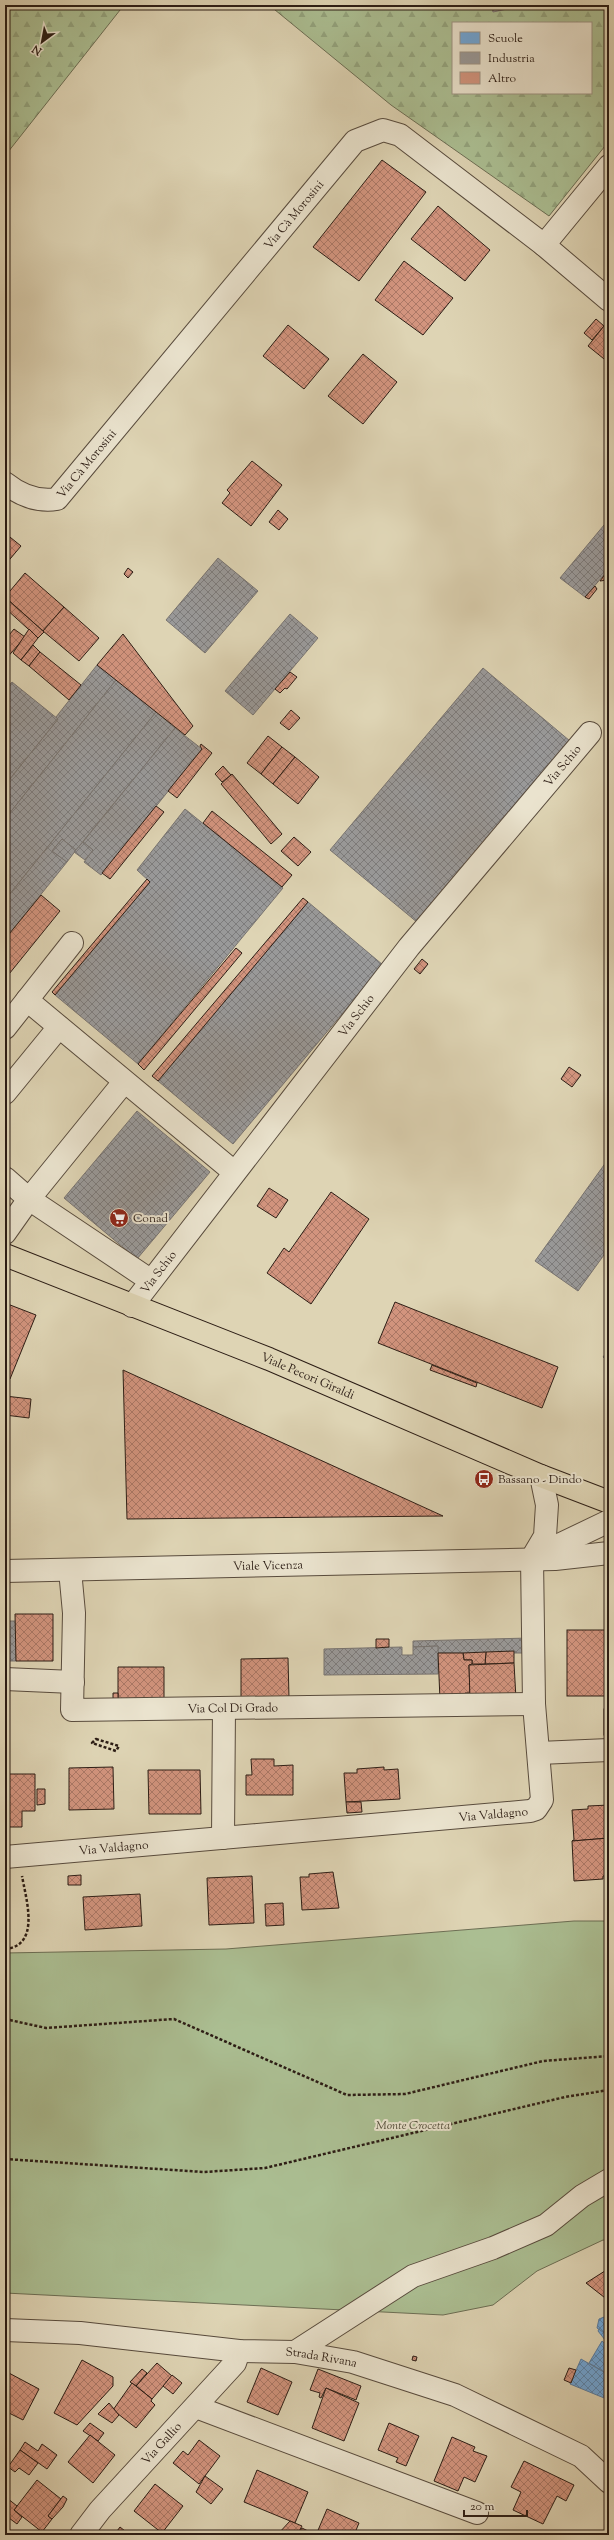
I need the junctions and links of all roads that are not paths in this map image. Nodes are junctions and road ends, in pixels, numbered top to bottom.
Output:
1 (609, 166) edge
2 (544, 245) junction
3 (609, 300) edge
4 (5, 483) edge
5 (590, 733) dead end
6 (72, 943) dead end
7 (27, 1000) junction
8 (59, 1027) junction
9 (5, 1028) edge
10 (124, 1082) junction
11 (5, 1093) edge
12 (234, 1172) junction
13 (5, 1178) edge
14 (29, 1199) junction
15 (5, 1233) edge
16 (5, 1255) edge
17 (150, 1280) junction
18 (132, 1306) junction
19 (541, 1476) junction
20 (609, 1502) edge
21 (609, 1521) edge
22 (602, 1557) edge
23 (532, 1558) junction
24 (70, 1570) junction
25 (5, 1571) edge
26 (5, 1679) edge
27 (73, 1682) junction
28 (534, 1704) junction
29 (224, 1708) junction
30 (609, 1750) edge
31 (539, 1752) junction
32 (223, 1838) junction
33 (12, 1856) edge
34 (609, 2180) edge
35 (5, 2330) edge
36 (239, 2351) junction
37 (295, 2352) junction
38 (196, 2407) junction
39 (609, 2482) edge
40 (477, 2513) dead end
41 (81, 2535) edge

1 - 2 street
2 - 3 street, Via Cà Morosini
2 - 4 street, Via Cà Morosini
5 - 12 street, Via Schio
6 - 7 street
7 - 8 street
7 - 9 street
8 - 10 street
8 - 11 street
10 - 12 street
10 - 14 street
12 - 17 street, Via Schio
13 - 14 street
14 - 15 street
14 - 17 street
16 - 18 main road, Viale Pecori Giraldi
17 - 18 street, Via Schio
18 - 19 main road, Viale Pecori Giraldi
19 - 20 main road, Viale Pecori Giraldi
19 - 23 street
21 - 23 street
22 - 23 street, Viale Vicenza
23 - 24 street, Viale Vicenza
23 - 28 street, Via Valdagno
24 - 25 street, Viale Vicenza
24 - 27 street, Via Col Di Grado
26 - 27 street
27 - 29 street, Via Col Di Grado
28 - 29 street, Via Col Di Grado
28 - 31 street, Via Valdagno
29 - 32 street
30 - 31 street
31 - 32 street, Via Valdagno
32 - 33 street, Via Valdagno
34 - 37 street
35 - 36 street, Strada Rivana
36 - 37 street, Strada Rivana
36 - 38 street, Via Gallio
37 - 39 street, Strada Rivana
38 - 40 street
38 - 41 street, Via Gallio

